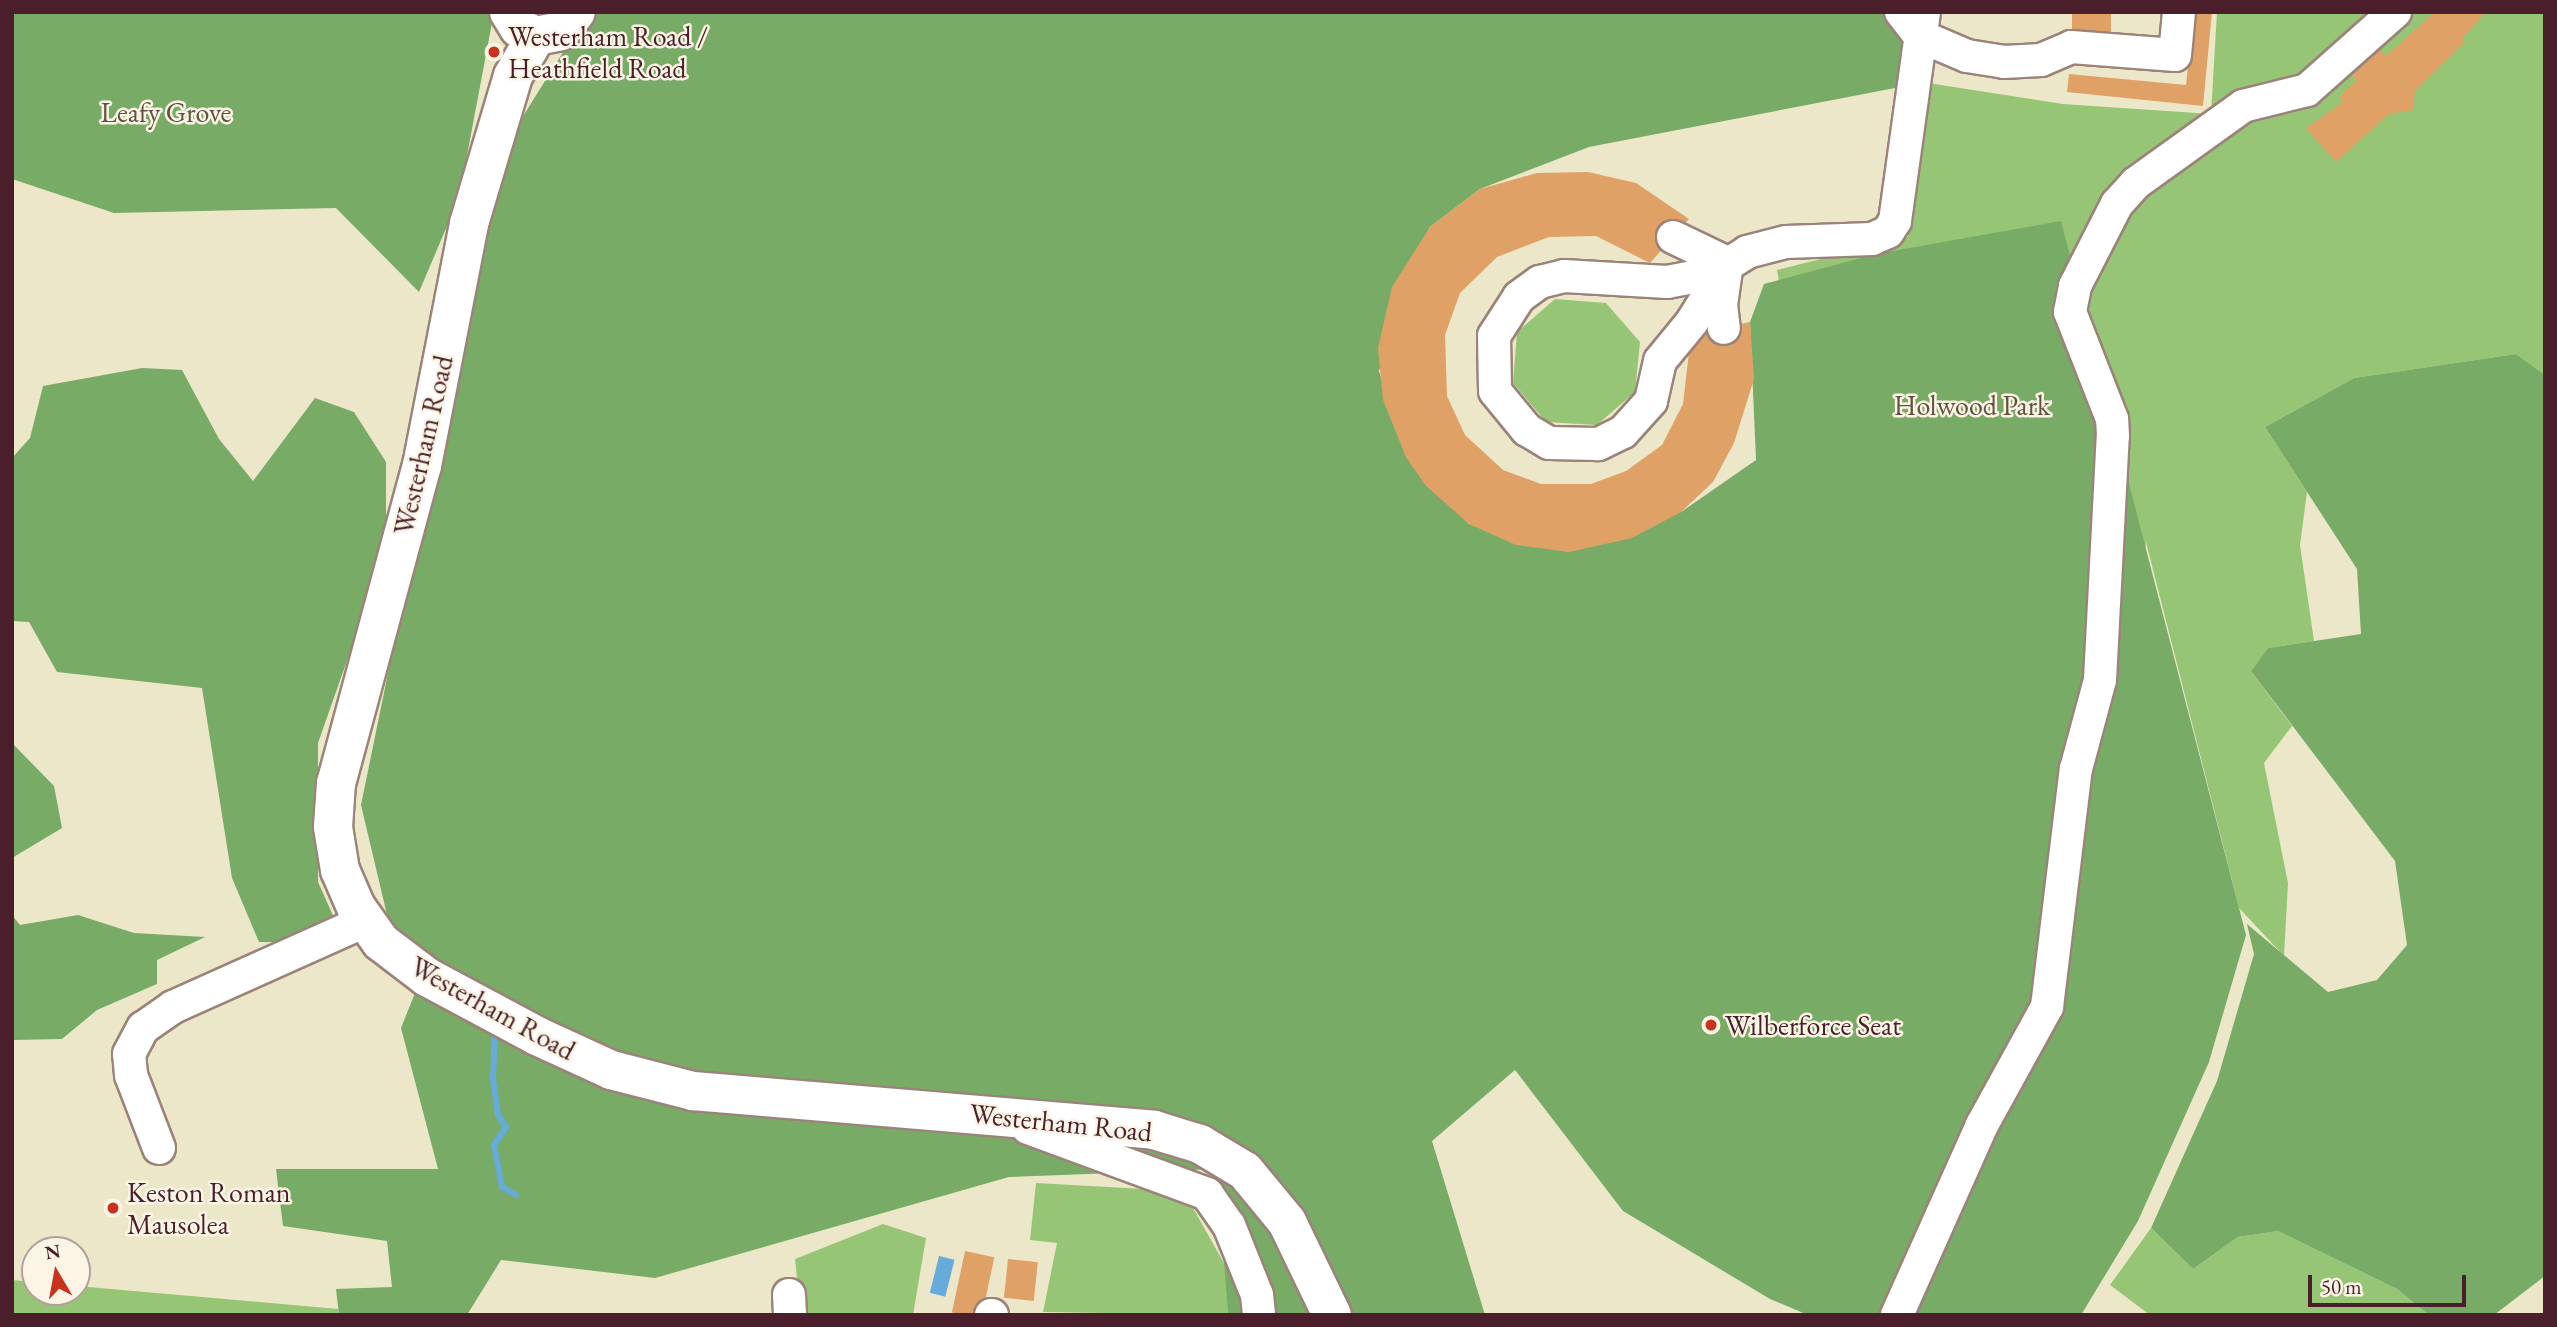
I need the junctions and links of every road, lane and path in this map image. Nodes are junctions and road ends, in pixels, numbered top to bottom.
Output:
1 (576, 12) edge
2 (2179, 12) edge
3 (2395, 12) edge
4 (1915, 20) edge
5 (522, 24) edge
6 (1674, 237) dead end
7 (1721, 268) junction
8 (1724, 328) dead end
9 (365, 921) junction
10 (988, 1113) junction
11 (159, 1148) dead end
12 (1259, 1315) edge
13 (1332, 1315) edge
14 (1897, 1315) edge

1 - 5 main road, Westerham Road
2 - 4 street
3 - 14 street
4 - 7 street
5 - 9 main road, Westerham Road
6 - 7 street
7 - 7 street
7 - 8 street
9 - 10 main road, Westerham Road
9 - 11 street
10 - 12 street
10 - 13 main road, Westerham Road

